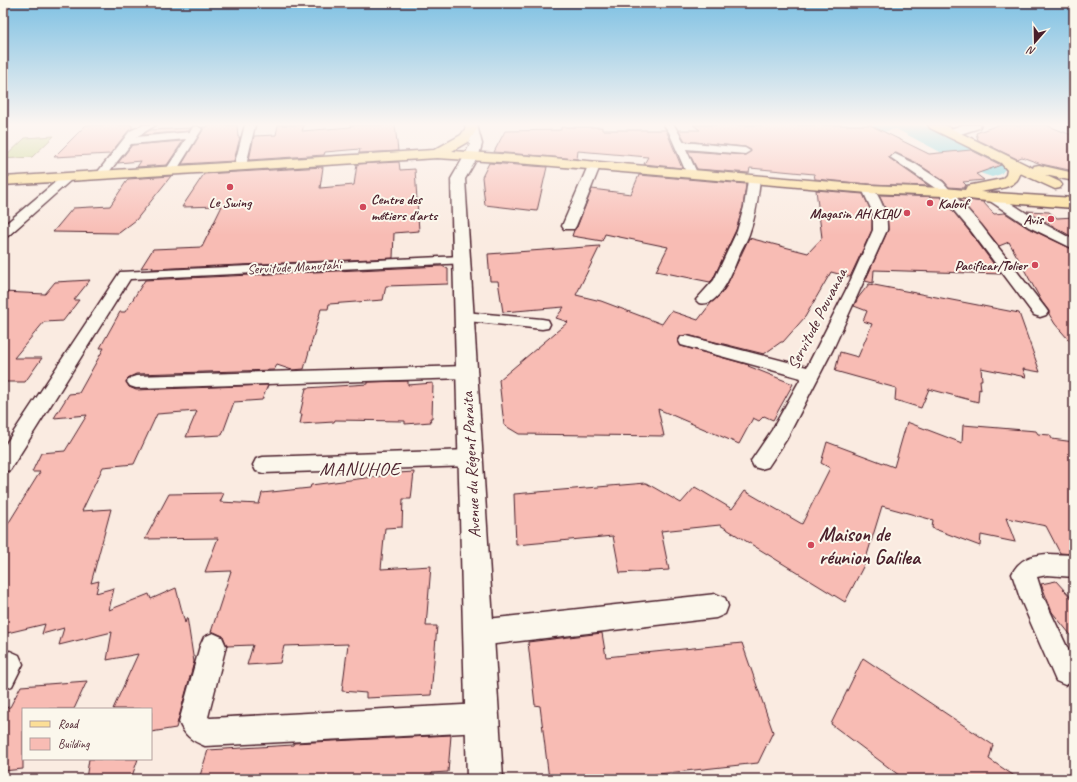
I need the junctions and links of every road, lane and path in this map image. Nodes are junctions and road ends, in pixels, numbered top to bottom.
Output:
1 (111, 161) edge
2 (177, 161) edge
3 (241, 161) edge
4 (314, 161) edge
5 (468, 161) edge
6 (544, 161) edge
7 (686, 161) edge
8 (903, 161) edge
9 (1019, 161) edge
10 (1007, 162) joint
11 (240, 166) junction
12 (594, 166) junction
13 (171, 170) junction
14 (100, 175) junction
15 (692, 175) junction
16 (68, 177) junction
17 (1074, 177) edge
18 (754, 180) junction
19 (3, 181) edge
20 (1074, 184) edge
21 (1054, 186) junction
22 (868, 189) junction
23 (966, 190) junction
24 (944, 192) junction
25 (994, 198) junction
26 (1074, 202) edge
27 (1074, 211) edge
28 (569, 226) dead end
29 (3, 233) edge
30 (1074, 245) edge
31 (462, 260) junction
32 (704, 300) dead end
33 (1040, 312) dead end
34 (464, 317) junction
35 (542, 324) dead end
36 (687, 341) dead end
37 (466, 372) junction
38 (810, 374) junction
39 (136, 382) dead end
40 (471, 458) junction
41 (761, 461) dead end
42 (3, 464) edge
43 (263, 465) dead end
44 (1074, 566) edge
45 (716, 606) dead end
46 (478, 633) junction
47 (213, 646) dead end
48 (1065, 672) dead end
49 (482, 718) junction
50 (485, 779) edge

1 - 14 street
2 - 13 street
3 - 11 street
4 - 11 main road
5 - 31 main road, Avenue du Régent Paraita
6 - 12 main road
7 - 15 street
8 - 24 street
9 - 17 main road
10 - 21 main road
10 - 23 main road
11 - 13 main road
12 - 15 main road
12 - 28 street
13 - 14 main road
14 - 16 main road
15 - 18 main road
16 - 19 main road
16 - 29 street
18 - 22 main road
18 - 32 street
20 - 21 main road
21 - 23 main road
21 - 26 main road
22 - 24 main road
22 - 38 street, Servitude Pouvanaa
23 - 24 main road
24 - 25 main road
24 - 33 street
25 - 26 main road
25 - 27 main road
25 - 30 street
31 - 34 main road, Avenue du Régent Paraita
31 - 42 street, Servitude Manutahi
34 - 35 street
34 - 37 main road, Avenue du Régent Paraita
36 - 38 street
37 - 39 street
37 - 40 main road, Avenue du Régent Paraita
38 - 41 street, Servitude Pouvanaa
40 - 43 street
40 - 46 main road, Avenue du Régent Paraita
44 - 48 street
45 - 46 street
46 - 49 main road, Avenue du Régent Paraita
47 - 49 street
49 - 50 main road, Avenue du Régent Paraita

